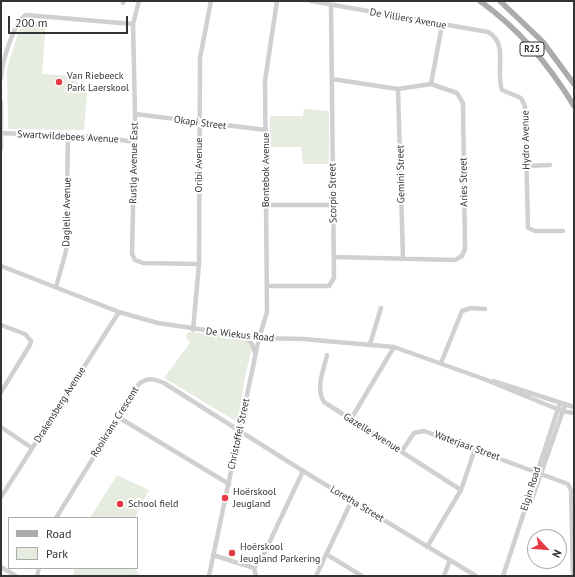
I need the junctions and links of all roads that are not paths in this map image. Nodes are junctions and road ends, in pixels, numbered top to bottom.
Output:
1 (139, 1) edge
2 (211, 1) edge
3 (277, 1) edge
4 (311, 1) edge
5 (480, 1) edge
6 (500, 1) edge
7 (332, 5) junction
8 (133, 24) junction
9 (442, 25) junction
10 (499, 45) joint
11 (2, 68) edge
12 (1, 78) edge
13 (332, 79) junction
14 (431, 84) junction
15 (574, 84) edge
16 (398, 89) junction
17 (1, 102) edge
18 (574, 106) edge
19 (134, 114) junction
20 (199, 123) junction
21 (266, 130) junction
22 (2, 133) edge
23 (68, 135) junction
24 (134, 142) junction
25 (1, 149) edge
26 (550, 165) dead end
27 (526, 166) junction
28 (266, 205) junction
29 (333, 205) junction
30 (563, 231) dead end
31 (335, 257) junction
32 (403, 258) junction
33 (199, 264) junction
34 (1, 266) edge
35 (267, 286) junction
36 (56, 287) junction
37 (381, 308) dead end
38 (485, 309) dead end
39 (119, 312) junction
40 (1, 325) edge
41 (193, 330) junction
42 (243, 335) junction
43 (260, 338) junction
44 (370, 344) junction
45 (394, 347) junction
46 (327, 355) dead end
47 (255, 359) junction
48 (441, 363) junction
49 (484, 379) junction
50 (1, 392) edge
51 (562, 404) junction
52 (574, 407) edge
53 (560, 410) junction
54 (574, 413) edge
55 (118, 417) junction
56 (351, 419) junction
57 (1, 427) edge
58 (240, 430) junction
59 (32, 448) junction
60 (475, 450) junction
61 (402, 451) junction
62 (303, 471) junction
63 (538, 473) junction
64 (229, 484) junction
65 (461, 490) junction
66 (1, 498) edge
67 (352, 500) junction
68 (57, 517) edge
69 (427, 546) junction
70 (326, 554) junction
71 (213, 555) junction
72 (450, 560) junction
73 (1, 567) edge
74 (254, 568) junction
75 (16, 576) edge
76 (209, 576) edge
77 (256, 576) edge
78 (316, 576) edge
79 (362, 576) edge
80 (444, 576) edge
81 (476, 576) edge
82 (503, 576) edge
83 (506, 576) edge
84 (573, 576) edge

1 - 8 street, Rustig Avenue East
2 - 20 street, Oribi Avenue
3 - 21 street, Bontebok Avenue
4 - 7 street, De Villiers Avenue
5 - 18 main road, R25
6 - 15 main road, R25
7 - 9 street, De Villiers Avenue
7 - 13 street, Scorpio Street
8 - 11 street
8 - 19 street, Rustig Avenue East
9 - 10 street, De Villiers Avenue
9 - 14 street
10 - 27 street, Hydro Avenue
11 - 12 street
13 - 16 street
13 - 29 street, Scorpio Street
14 - 16 street
14 - 32 street, Aries Street
16 - 32 street, Gemini Street
17 - 22 street
19 - 20 street, Okapi Street
19 - 24 street, Rustig Avenue East
20 - 21 street, Okapi Street
20 - 33 street, Oribi Avenue
21 - 28 street, Bontebok Avenue
22 - 23 street, Swartwildebees Avenue
22 - 25 street
23 - 24 street, Swartwildebees Avenue
23 - 36 street, Daglelie Avenue
24 - 33 street, Rustig Avenue East
26 - 27 street
27 - 30 street, Hydro Avenue
28 - 29 street
28 - 35 street, Bontebok Avenue
29 - 31 street, Scorpio Street
31 - 32 street
31 - 35 street, Scorpio Street
33 - 41 street, Oribi Avenue
34 - 36 street, De Wiekus Road
35 - 43 street, Bontebok Avenue
36 - 39 street, De Wiekus Road
37 - 44 street
38 - 48 street
39 - 41 street, De Wiekus Road
39 - 59 street, Drakensberg Avenue
40 - 50 street
41 - 42 street, De Wiekus Road
42 - 43 street, De Wiekus Road
42 - 47 street
43 - 44 street, De Wiekus Road
43 - 47 street, Christoffel Street
44 - 45 street, De Wiekus Road
45 - 48 street, De Wiekus Road
45 - 56 street
46 - 56 street, Gazelle Avenue
47 - 58 street, Christoffel Street
48 - 49 street, De Wiekus Road
49 - 51 street, De Wiekus Road
49 - 53 street, De Wiekus Road
51 - 52 street, De Wiekus Road
51 - 53 street, Elgin Road
53 - 54 street, De Wiekus Road
53 - 63 street, Elgin Road
55 - 58 street, Rooikrans Crescent
55 - 64 street
55 - 68 street, Rooikrans Crescent
56 - 61 street, Gazelle Avenue
57 - 59 street
58 - 62 street, Loretha Street
58 - 64 street, Christoffel Street
59 - 66 street, Drakensberg Avenue
60 - 61 street, Waterjaar Street
60 - 63 street, Waterjaar Street
60 - 65 street
61 - 65 street, Gazelle Avenue
62 - 67 street, Loretha Street
62 - 74 street
63 - 82 street, Elgin Road
63 - 83 street, Elgin Road
63 - 84 street, Waterjaar Street
64 - 71 street, Christoffel Street
65 - 69 street
67 - 69 street, Loretha Street
67 - 70 street
69 - 72 street, Loretha Street
70 - 78 street
70 - 79 street
71 - 74 street
71 - 76 street, Christoffel Street
72 - 80 street
72 - 81 street, Loretha Street
73 - 75 street
74 - 77 street

